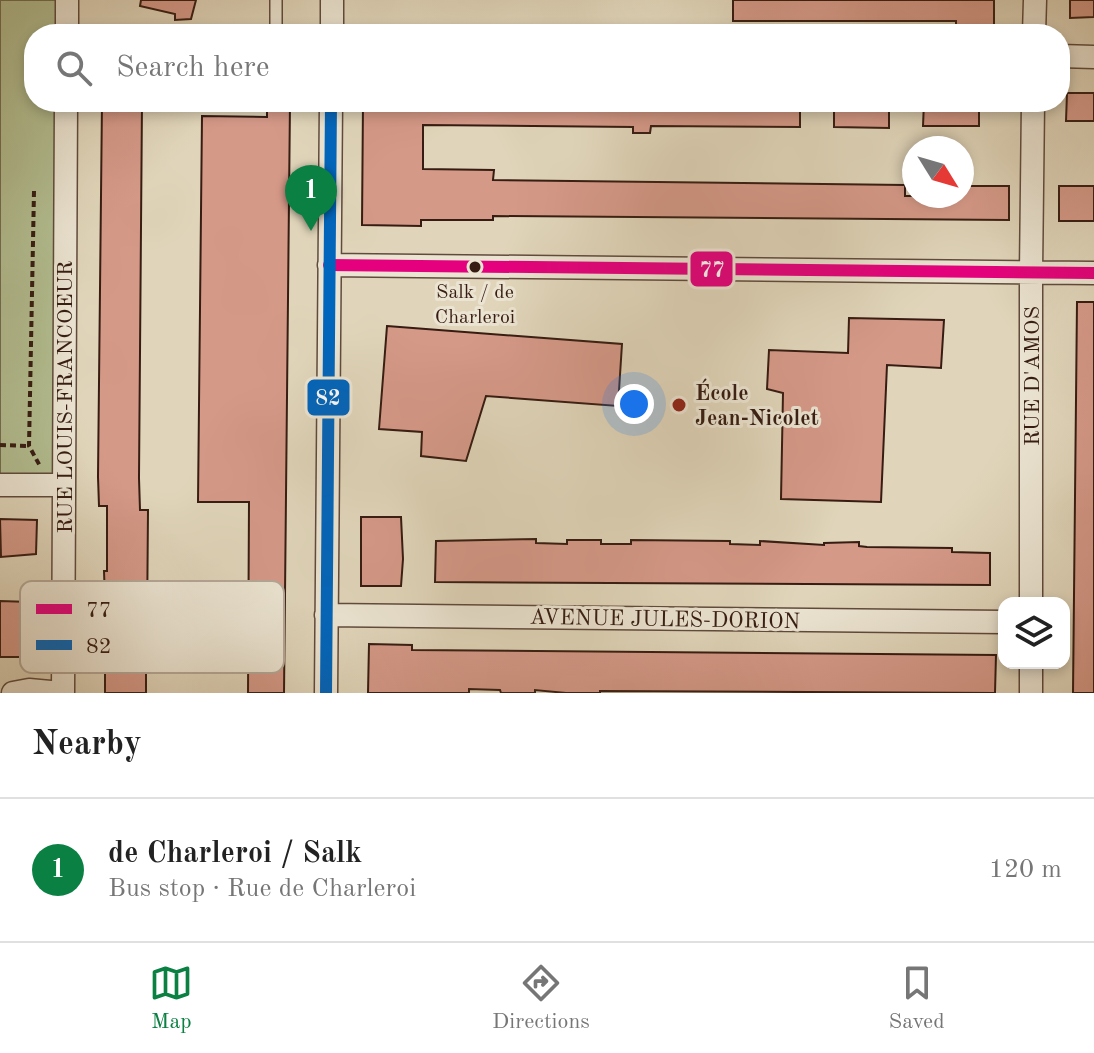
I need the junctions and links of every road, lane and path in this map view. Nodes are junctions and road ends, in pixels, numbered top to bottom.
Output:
1 (67, 0) edge
2 (276, 0) edge
3 (332, 0) edge
4 (1035, 0) edge
5 (67, 24) edge
6 (276, 24) edge
7 (332, 24) edge
8 (1034, 24) edge
9 (1070, 56) edge
10 (1094, 57) edge
11 (66, 112) edge
12 (331, 112) edge
13 (1033, 112) edge
14 (34, 191) dead end
15 (329, 265) junction
16 (1031, 272) junction
17 (1094, 273) edge
18 (0, 445) edge
19 (29, 446) junction
20 (0, 485) edge
21 (57, 486) junction
22 (59, 581) edge
23 (1031, 597) edge
24 (326, 615) junction
25 (998, 622) edge
26 (1031, 669) edge
27 (62, 673) edge
28 (13, 693) edge
29 (62, 693) edge
30 (326, 693) edge
31 (1031, 693) edge

1 - 5 street
2 - 6 lane
3 - 7 street
4 - 8 street
9 - 10 street
11 - 21 street, RUE LOUIS-FRANCOEUR
12 - 15 street
13 - 16 street, RUE D'AMOS
14 - 19 path
15 - 16 street
15 - 24 street
16 - 17 street
16 - 23 street, RUE D'AMOS
18 - 19 path
19 - 21 path
20 - 21 street
21 - 22 street, RUE LOUIS-FRANCOEUR
24 - 25 street, AVENUE JULES-DORION
24 - 30 street
26 - 31 street
27 - 29 street, RUE LOUIS-FRANCOEUR
28 - 29 street, RUE LOUIS-FRANCOEUR

